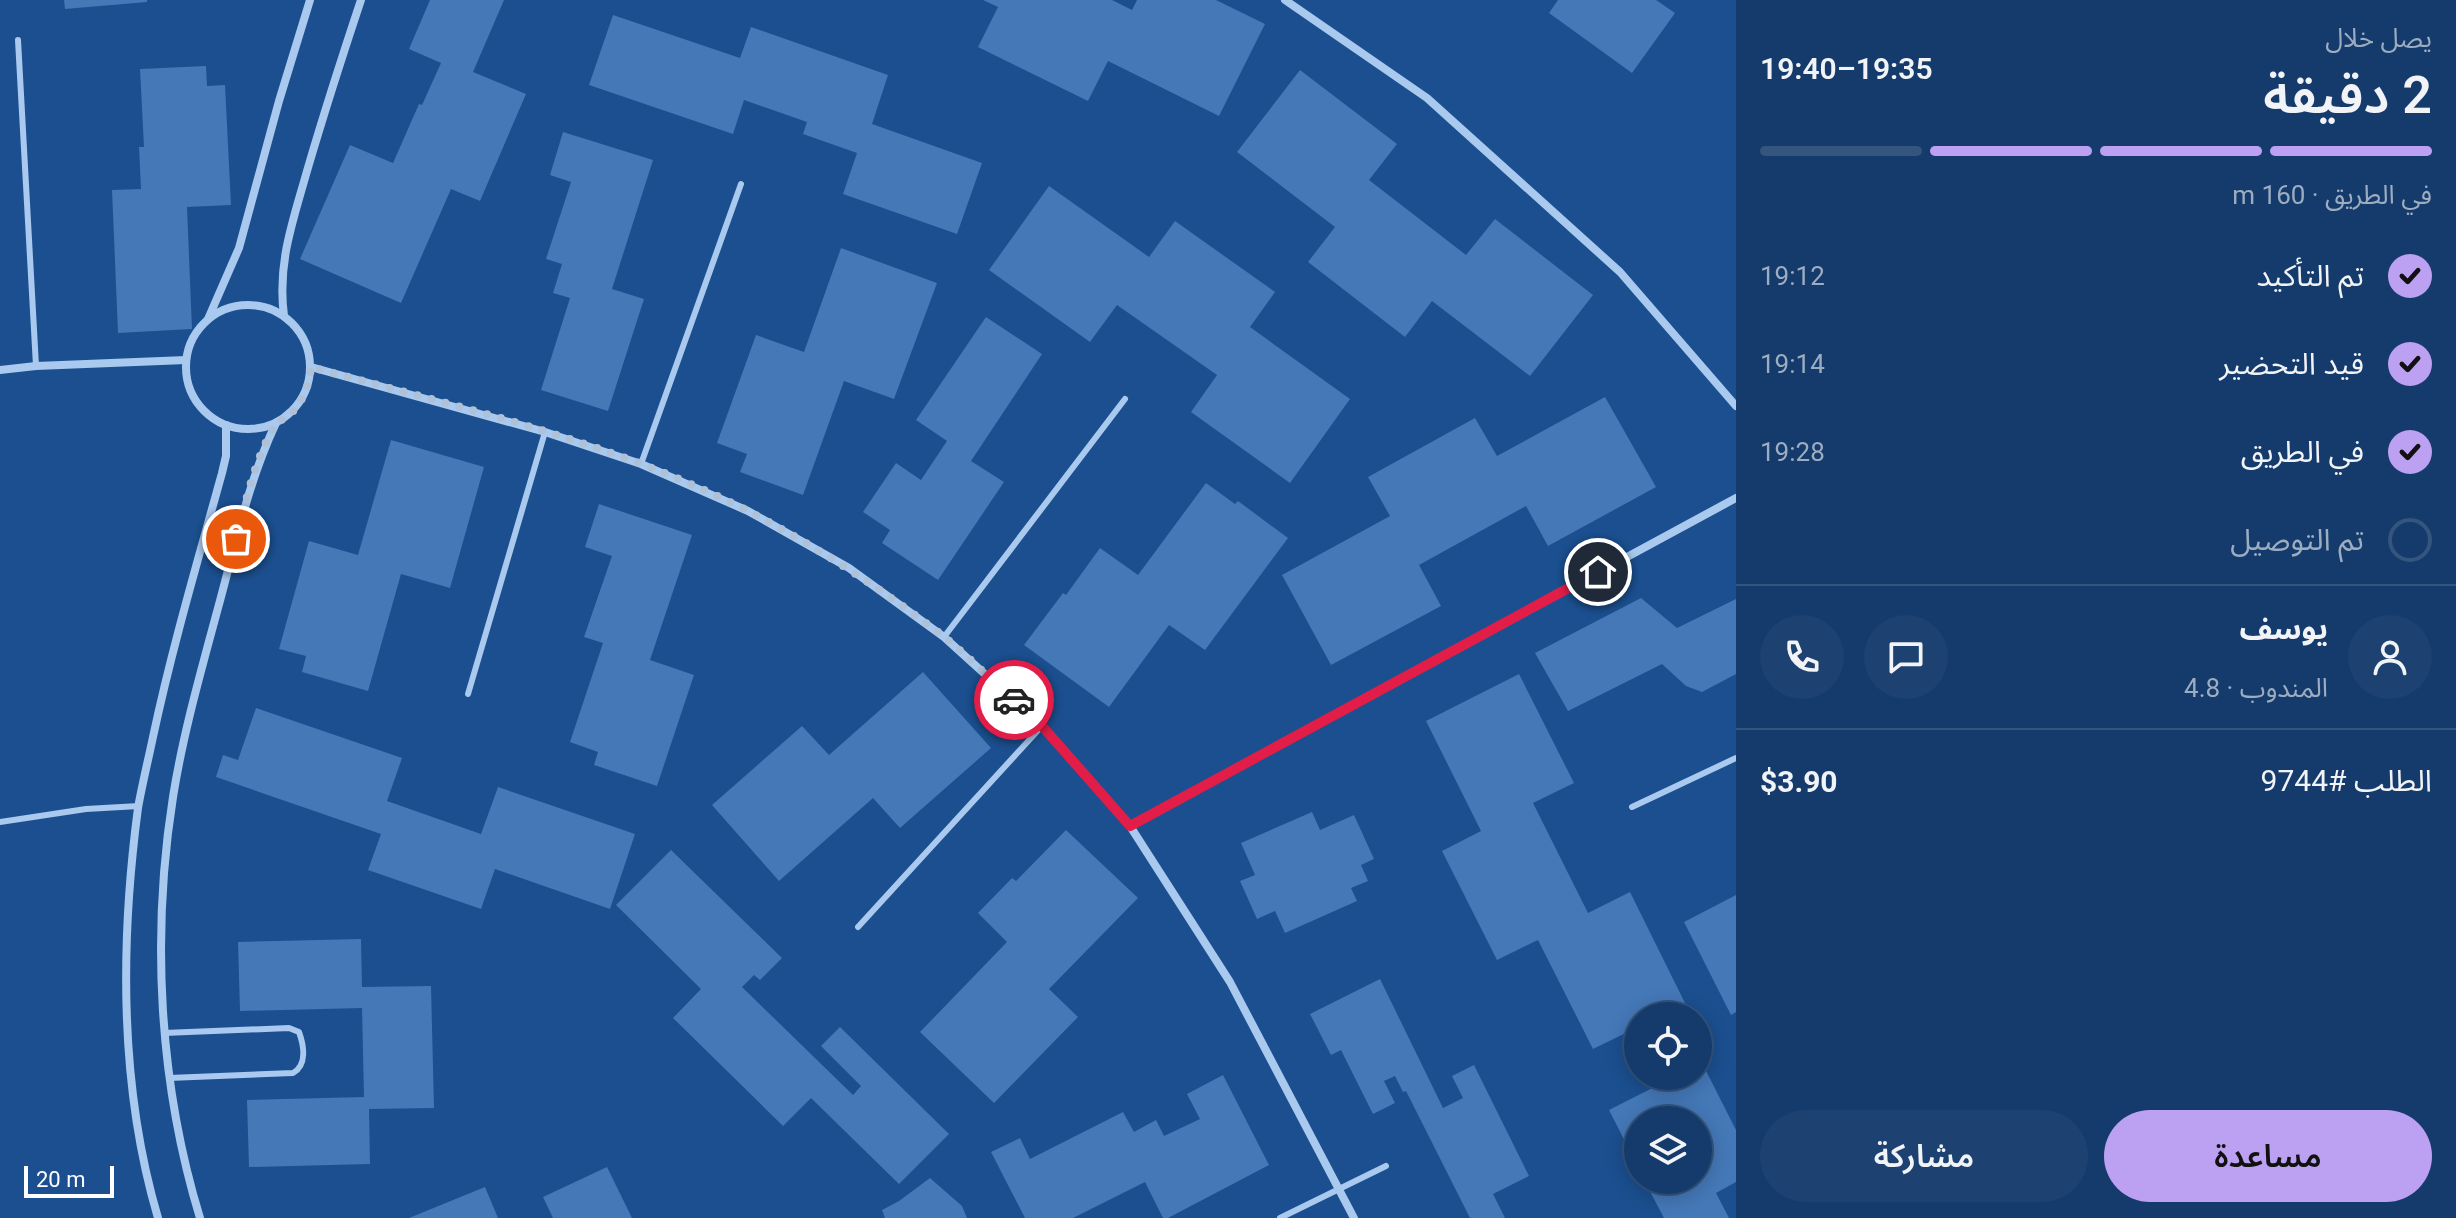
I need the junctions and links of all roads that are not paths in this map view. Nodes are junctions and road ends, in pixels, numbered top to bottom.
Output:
1 (310, 0) edge
2 (361, 0) edge
3 (1285, 0) edge
4 (18, 40) dead end
5 (741, 184) dead end
6 (284, 316) junction
7 (208, 320) junction
8 (186, 360) junction
9 (36, 366) junction
10 (311, 367) junction
11 (0, 370) edge
12 (1125, 399) dead end
13 (1736, 406) edge
14 (276, 423) junction
15 (226, 425) junction
16 (545, 432) junction
17 (641, 464) junction
18 (1736, 498) edge
19 (944, 637) junction
20 (468, 694) dead end
21 (1042, 726) junction
22 (1736, 758) edge
23 (139, 806) junction
24 (1632, 807) dead end
25 (0, 822) edge
26 (1130, 826) junction
27 (858, 927) dead end
28 (164, 1033) junction
29 (169, 1078) junction
30 (1386, 1166) dead end
31 (1339, 1189) junction
32 (158, 1218) edge
33 (200, 1218) edge
34 (1280, 1218) edge
35 (1354, 1218) edge

1 - 7 street
2 - 6 street
3 - 13 street
4 - 9 lane
5 - 17 lane
6 - 7 street
6 - 10 street
7 - 8 street
8 - 9 street
8 - 15 street
9 - 11 street
10 - 14 street
10 - 16 street
12 - 19 lane
14 - 15 street
14 - 28 street
15 - 23 street
16 - 17 street
16 - 20 lane
17 - 19 street
18 - 26 street
19 - 21 street
21 - 26 street
21 - 27 lane
22 - 24 lane
23 - 25 lane
23 - 32 street
26 - 31 street
28 - 29 street
28 - 29 lane
29 - 33 street
30 - 31 lane
31 - 34 lane
31 - 35 street

